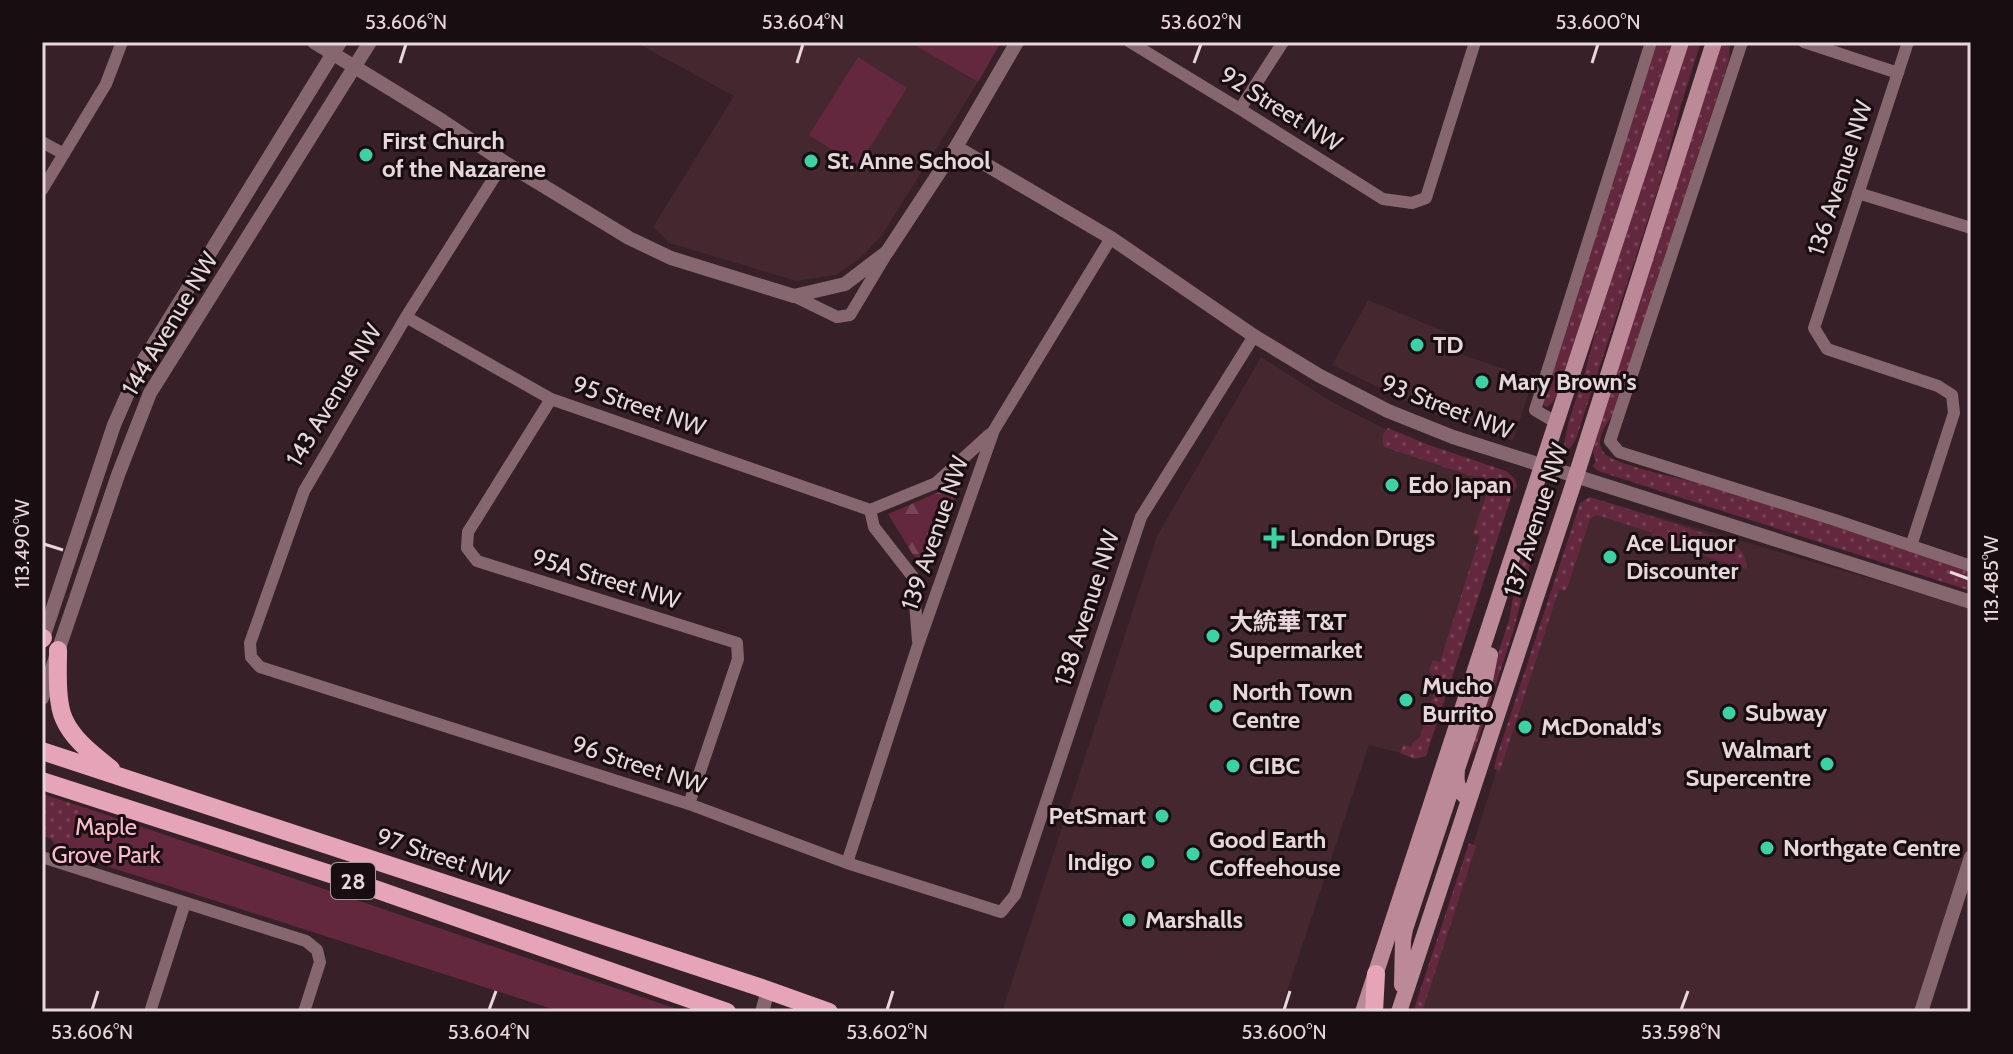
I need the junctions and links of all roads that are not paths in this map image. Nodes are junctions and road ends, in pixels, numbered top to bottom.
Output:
1 (122, 42) edge
2 (314, 42) edge
3 (370, 42) edge
4 (1017, 42) edge
5 (1130, 42) edge
6 (1283, 42) edge
7 (1475, 42) edge
8 (1651, 42) edge
9 (1681, 42) edge
10 (1714, 42) edge
11 (1742, 42) edge
12 (1804, 42) edge
13 (1908, 42) edge
14 (337, 47) edge
15 (355, 66) junction
16 (1898, 73) junction
17 (1240, 109) junction
18 (42, 142) edge
19 (956, 147) junction
20 (64, 154) junction
21 (504, 162) junction
22 (42, 190) edge
23 (1858, 193) junction
24 (1971, 228) edge
25 (1111, 238) junction
26 (887, 252) junction
27 (794, 296) junction
28 (406, 317) junction
29 (1254, 336) junction
30 (551, 399) junction
31 (1557, 423) junction
32 (994, 430) junction
33 (1542, 465) junction
34 (1576, 476) junction
35 (870, 510) junction
36 (1911, 546) junction
37 (1971, 566) edge
38 (1505, 579) junction
39 (1971, 602) edge
40 (46, 642) edge
41 (918, 645) junction
42 (260, 667) joint
43 (42, 698) edge
44 (42, 751) edge
45 (1442, 775) junction
46 (119, 776) junction
47 (42, 781) edge
48 (1469, 800) junction
49 (689, 804) junction
50 (1971, 857) edge
51 (43, 858) edge
52 (847, 863) junction
53 (185, 903) junction
54 (1001, 912) joint
55 (1376, 974) junction
56 (768, 990) junction
57 (784, 1004) edge
58 (1400, 1007) edge
59 (150, 1012) edge
60 (304, 1012) edge
61 (727, 1012) edge
62 (762, 1012) edge
63 (829, 1012) edge
64 (1363, 1012) edge
65 (1374, 1012) edge
66 (1921, 1012) edge

1 - 20 street
2 - 14 street
3 - 15 street, 144 Avenue NW
4 - 19 street
5 - 17 street, 92 Street NW
6 - 17 street
7 - 17 street, 92 Street NW
8 - 31 street, 137 Avenue NW
9 - 31 main road, 137 Avenue NW
10 - 34 main road, 137 Avenue NW
11 - 36 street
12 - 16 street
13 - 16 street, 136 Avenue NW
14 - 15 street
14 - 40 street, 144 Avenue NW
15 - 21 street
15 - 40 street, 144 Avenue NW
16 - 23 street, 136 Avenue NW
18 - 20 street
19 - 25 street, 93 Street NW
19 - 26 street
20 - 22 street
21 - 27 street
21 - 28 street, 143 Avenue NW
23 - 24 street
23 - 36 street, 136 Avenue NW
25 - 29 street, 93 Street NW
25 - 32 street, 139 Avenue NW
26 - 27 street
26 - 27 street
28 - 30 street, 95 Street NW
28 - 42 street, 143 Avenue NW
29 - 33 street, 93 Street NW
29 - 54 street, 138 Avenue NW
30 - 35 street, 95 Street NW
30 - 49 street, 95A Street NW
31 - 33 main road, 137 Avenue NW
32 - 35 street
32 - 41 street, 139 Avenue NW
33 - 34 street, 93 Street NW
33 - 38 main road, 137 Avenue NW
34 - 39 street, 93 Street NW
34 - 48 main road, 137 Avenue NW
35 - 41 street
36 - 37 street
38 - 45 main road, 137 Avenue NW
38 - 48 main road
40 - 43 street, 144 Avenue NW
40 - 46 main road
41 - 52 street, 139 Avenue NW
42 - 49 street, 96 Street NW
44 - 46 main road, 97 Street NW
45 - 55 main road, 137 Avenue NW
45 - 58 main road
46 - 56 main road, 97 Street NW / 28
47 - 61 main road, 28
48 - 58 main road, 137 Avenue NW
49 - 52 street, 96 Street NW
50 - 66 street
51 - 53 street
52 - 54 street, 96 Street NW
53 - 59 street
53 - 60 street
55 - 64 main road, 137 Avenue NW
55 - 65 main road
56 - 57 main road, 97 Street NW
56 - 62 street
57 - 63 main road, 97 Street NW

